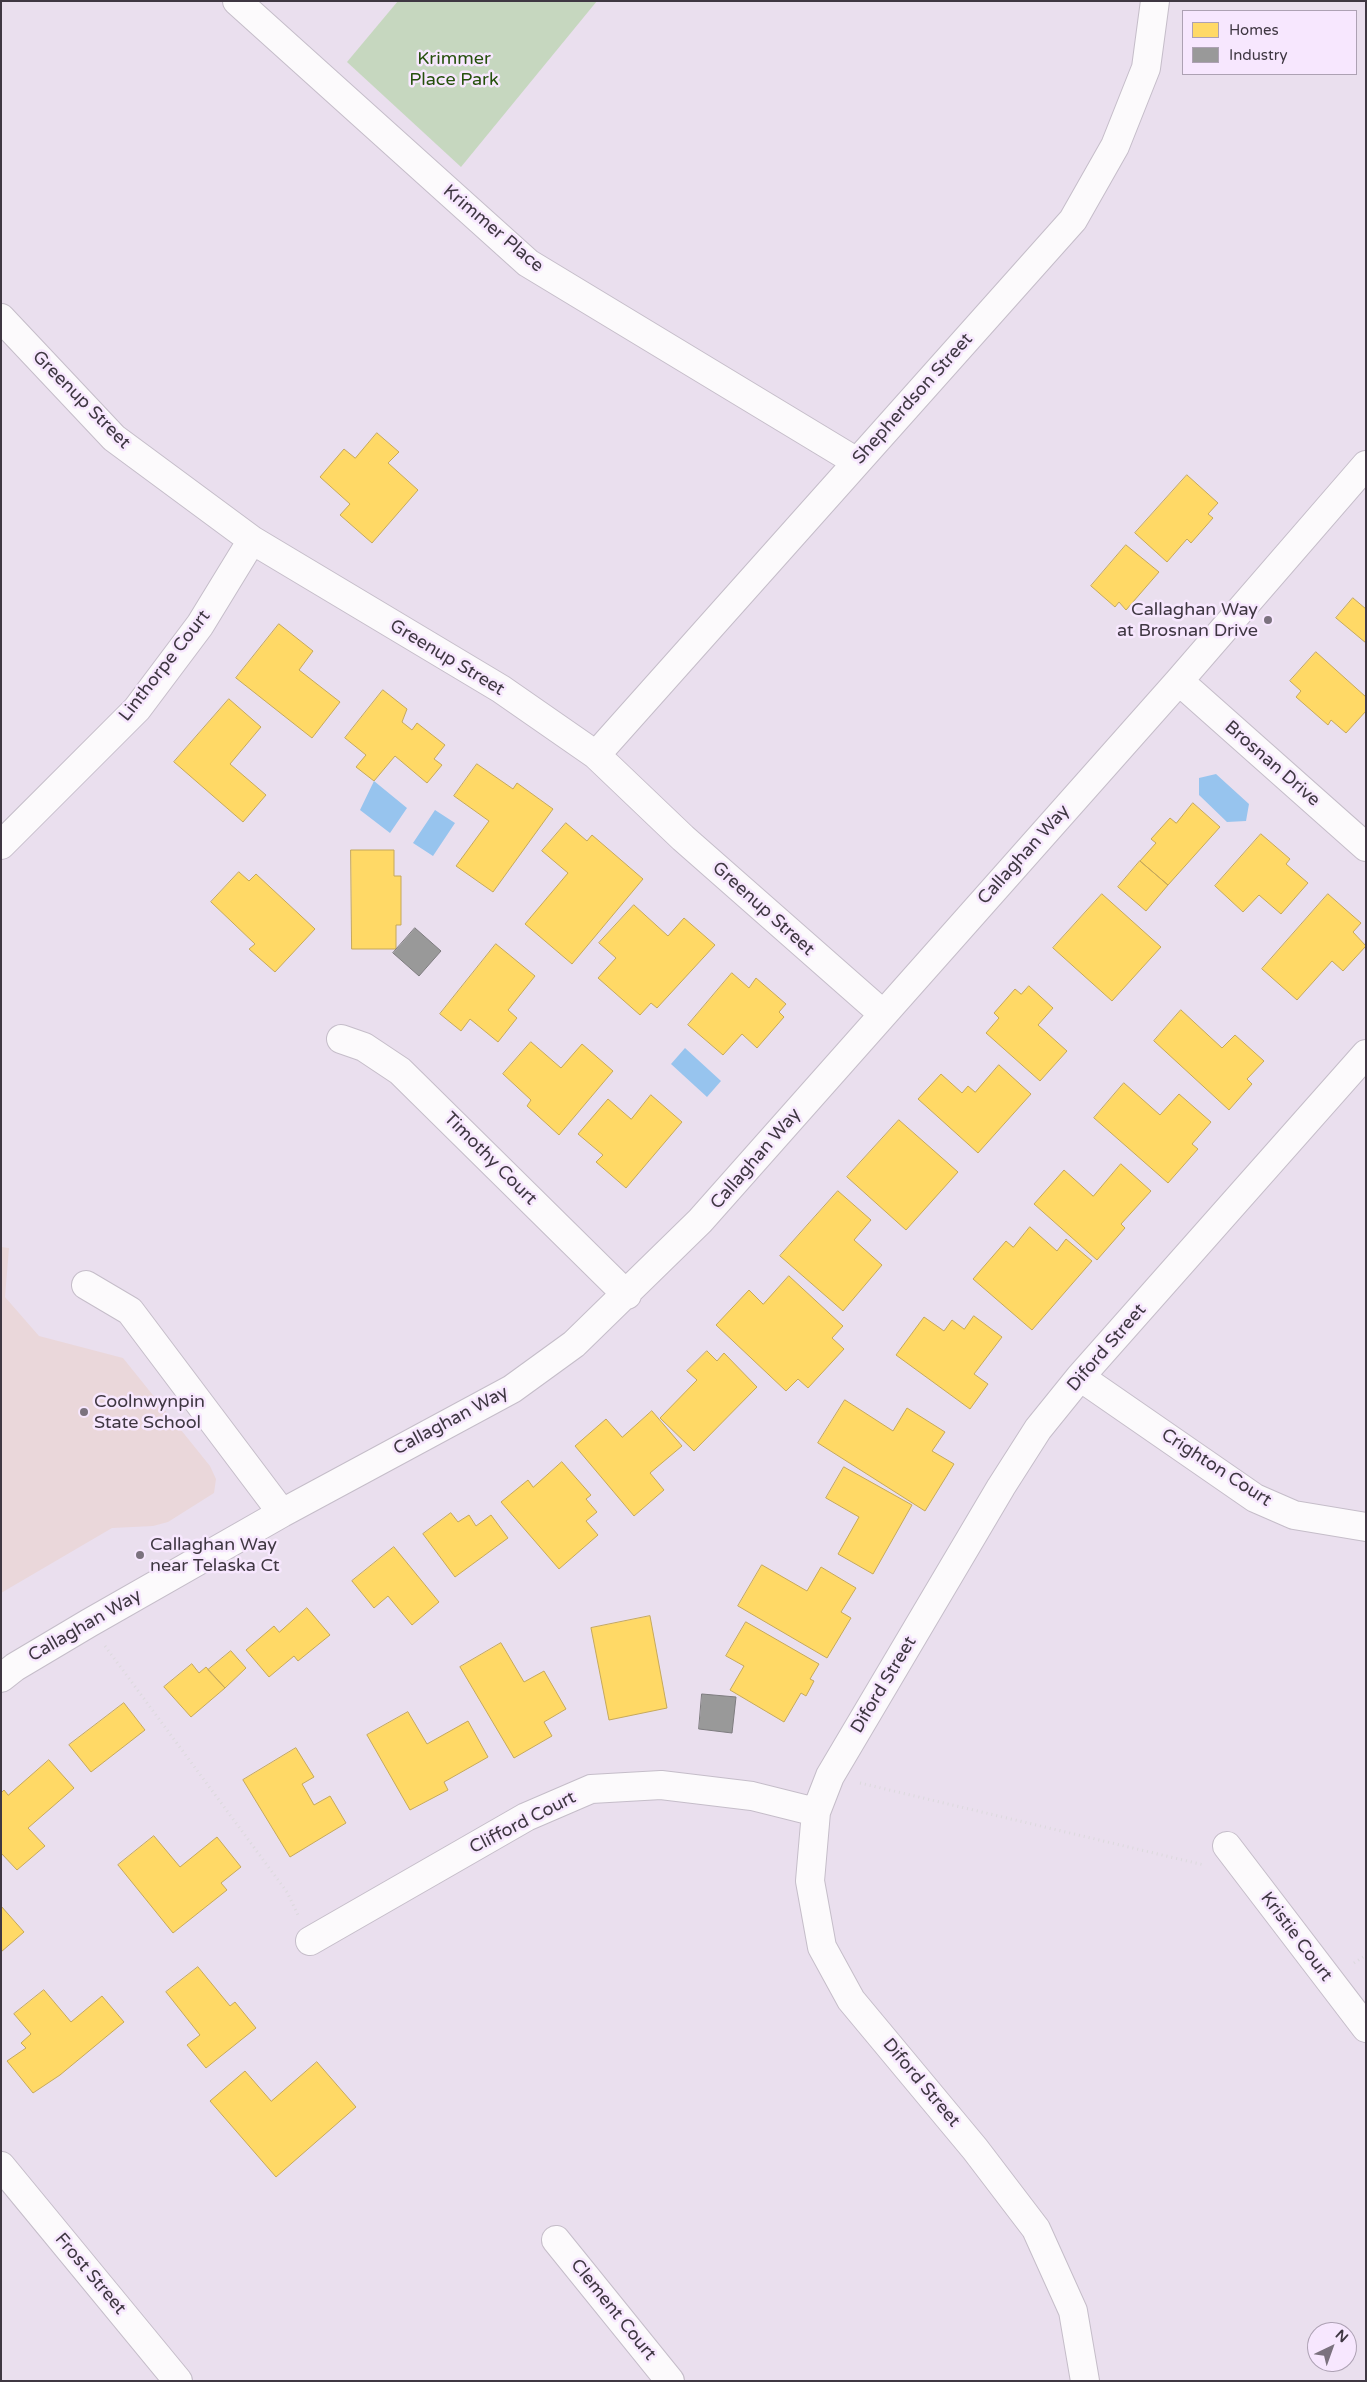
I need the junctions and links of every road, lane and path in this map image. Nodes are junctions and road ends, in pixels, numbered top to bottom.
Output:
1 (237, 1) edge
2 (1155, 1) edge
3 (1, 318) edge
4 (857, 462) junction
5 (1366, 466) edge
6 (252, 540) junction
7 (1179, 681) junction
8 (596, 755) junction
9 (1, 845) edge
10 (1366, 847) edge
11 (883, 1014) junction
12 (342, 1039) dead end
13 (1366, 1054) edge
14 (86, 1285) dead end
15 (627, 1295) junction
16 (1080, 1376) junction
17 (282, 1513) junction
18 (1366, 1527) edge
19 (89, 1623) junction
20 (1, 1678) edge
21 (830, 1776) junction
22 (816, 1812) junction
23 (1227, 1846) joint
24 (310, 1941) joint
25 (1366, 2028) edge
26 (1, 2166) edge
27 (556, 2240) dead end
28 (178, 2381) edge
29 (670, 2381) edge
30 (1085, 2381) edge

1 - 4 street, Krimmer Place
2 - 4 street, Shepherdson Street
3 - 6 street, Greenup Street
4 - 8 street, Shepherdson Street
5 - 7 street, Callaghan Way
6 - 8 street, Greenup Street
6 - 9 street, Linthorpe Court
7 - 10 street, Brosnan Drive
7 - 11 street, Callaghan Way
8 - 11 street, Greenup Street
11 - 15 street, Callaghan Way
12 - 15 street, Timothy Court
13 - 16 street, Diford Street
14 - 17 street
15 - 17 street, Callaghan Way
16 - 18 street, Crighton Court
16 - 21 street, Diford Street
17 - 19 street, Callaghan Way
19 - 20 street, Callaghan Way
19 - 24 path
21 - 22 street, Diford Street
21 - 23 path
22 - 24 street, Clifford Court
22 - 30 street, Diford Street
23 - 25 street, Kristie Court
26 - 28 street, Frost Street
27 - 29 street, Clement Court

